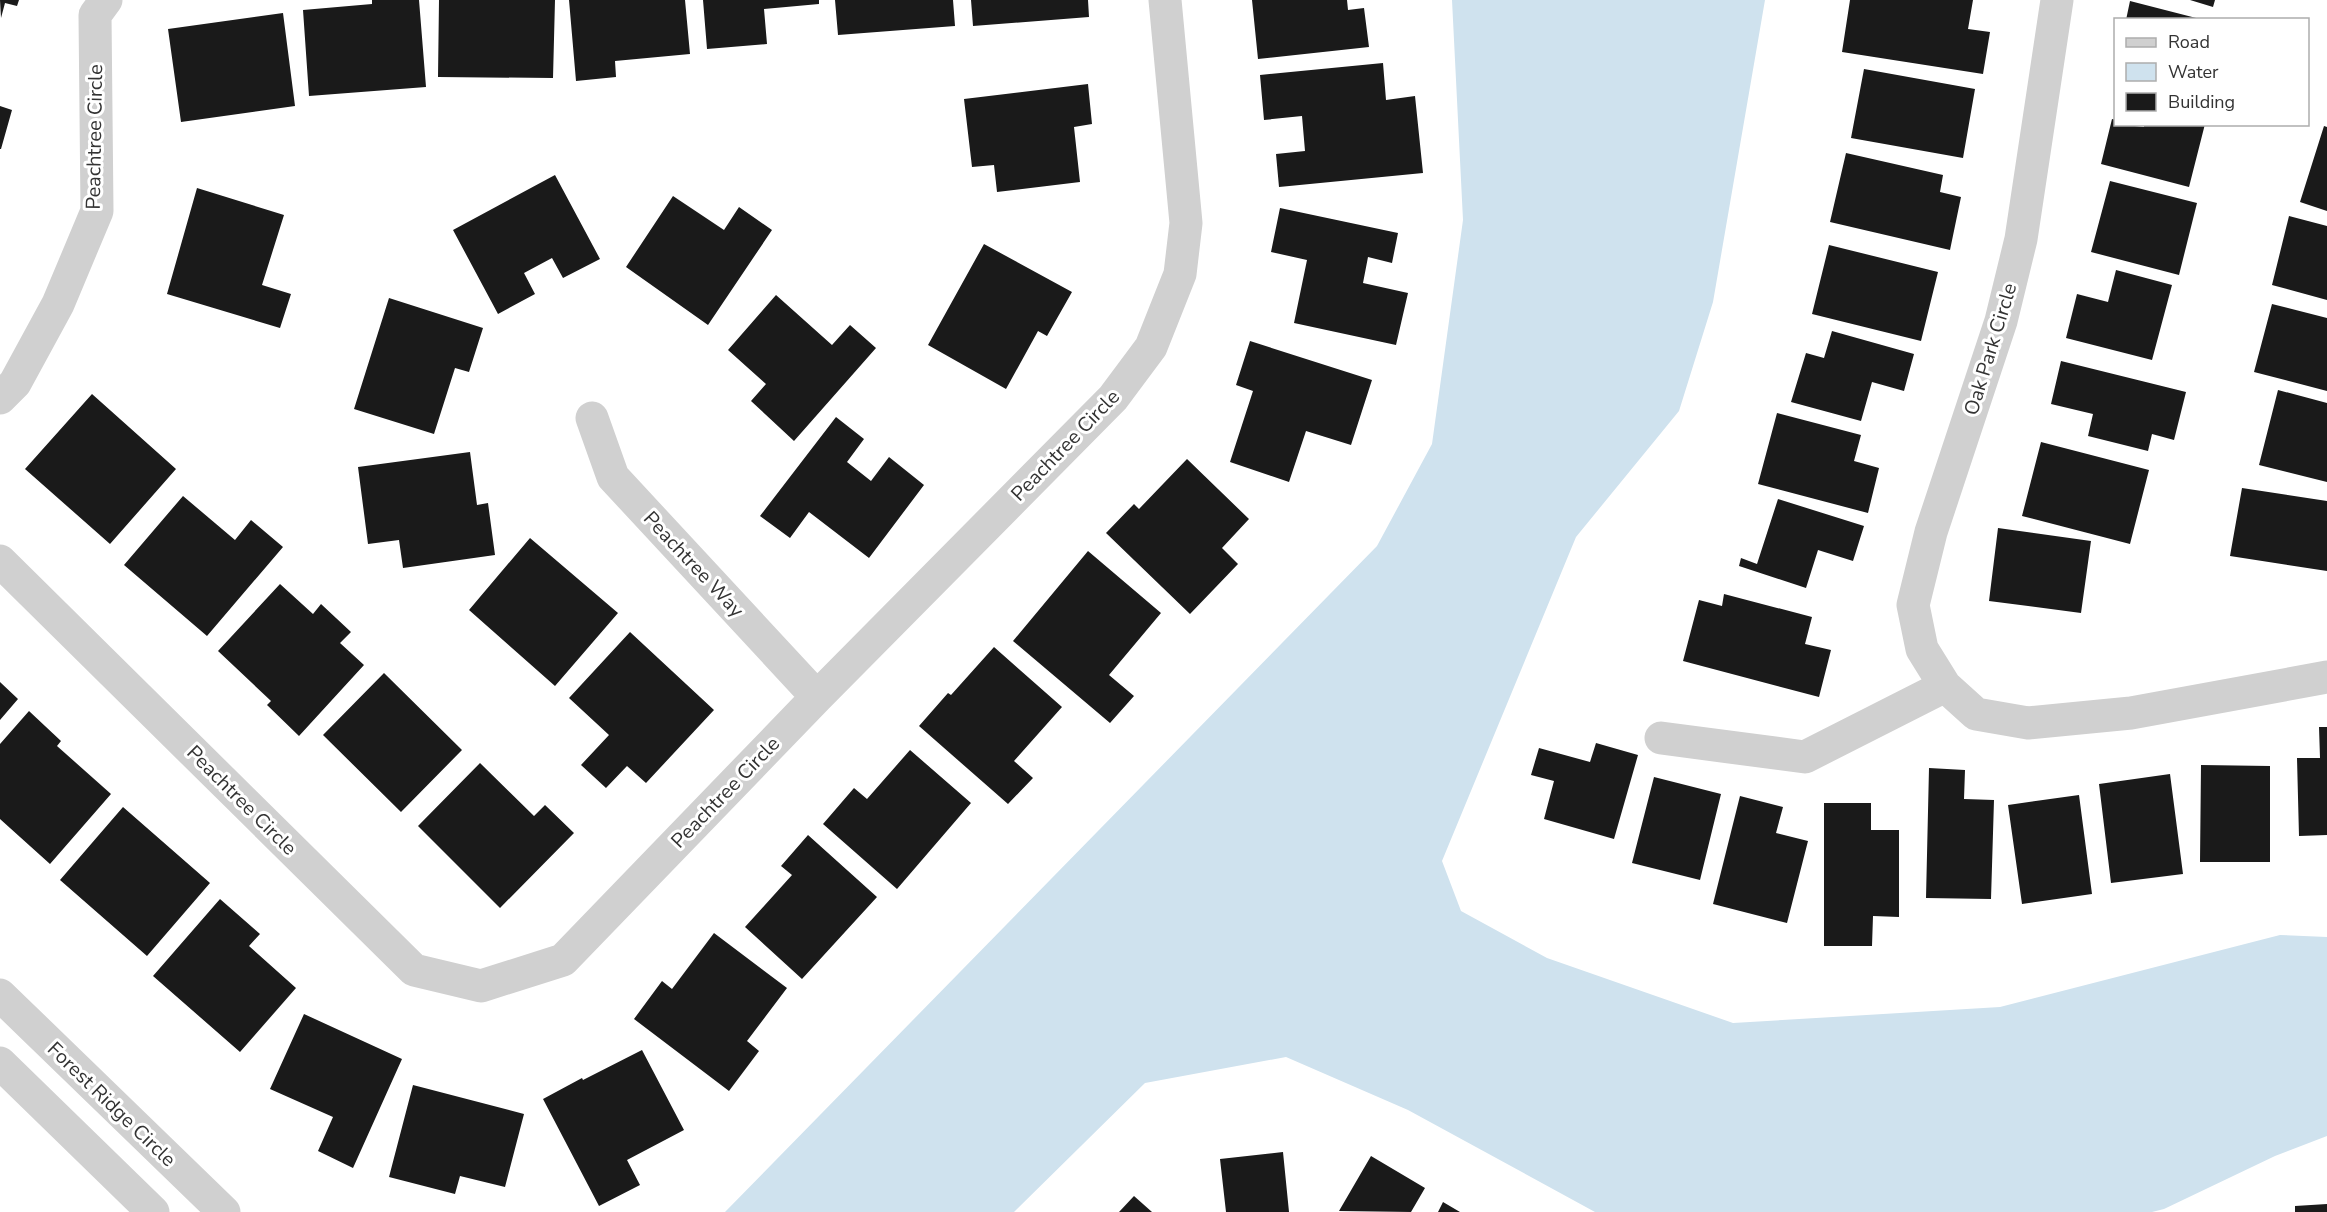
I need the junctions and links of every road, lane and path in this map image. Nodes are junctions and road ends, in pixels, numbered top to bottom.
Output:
1 (106, 0) edge
2 (1166, 0) edge
3 (2057, 0) edge
4 (0, 398) edge
5 (592, 418) dead end
6 (0, 561) edge
7 (2327, 678) edge
8 (1945, 686) junction
9 (817, 697) junction
10 (1661, 738) dead end
11 (0, 995) edge
12 (0, 1063) edge
13 (153, 1212) edge
14 (224, 1212) edge

1 - 4 street, Peachtree Circle
2 - 9 street, Peachtree Circle
3 - 8 street, Oak Park Circle
5 - 9 street, Peachtree Way
6 - 9 street, Peachtree Circle
7 - 8 street, Oak Park Circle
8 - 10 street
11 - 14 street, Forest Ridge Circle
12 - 13 street

